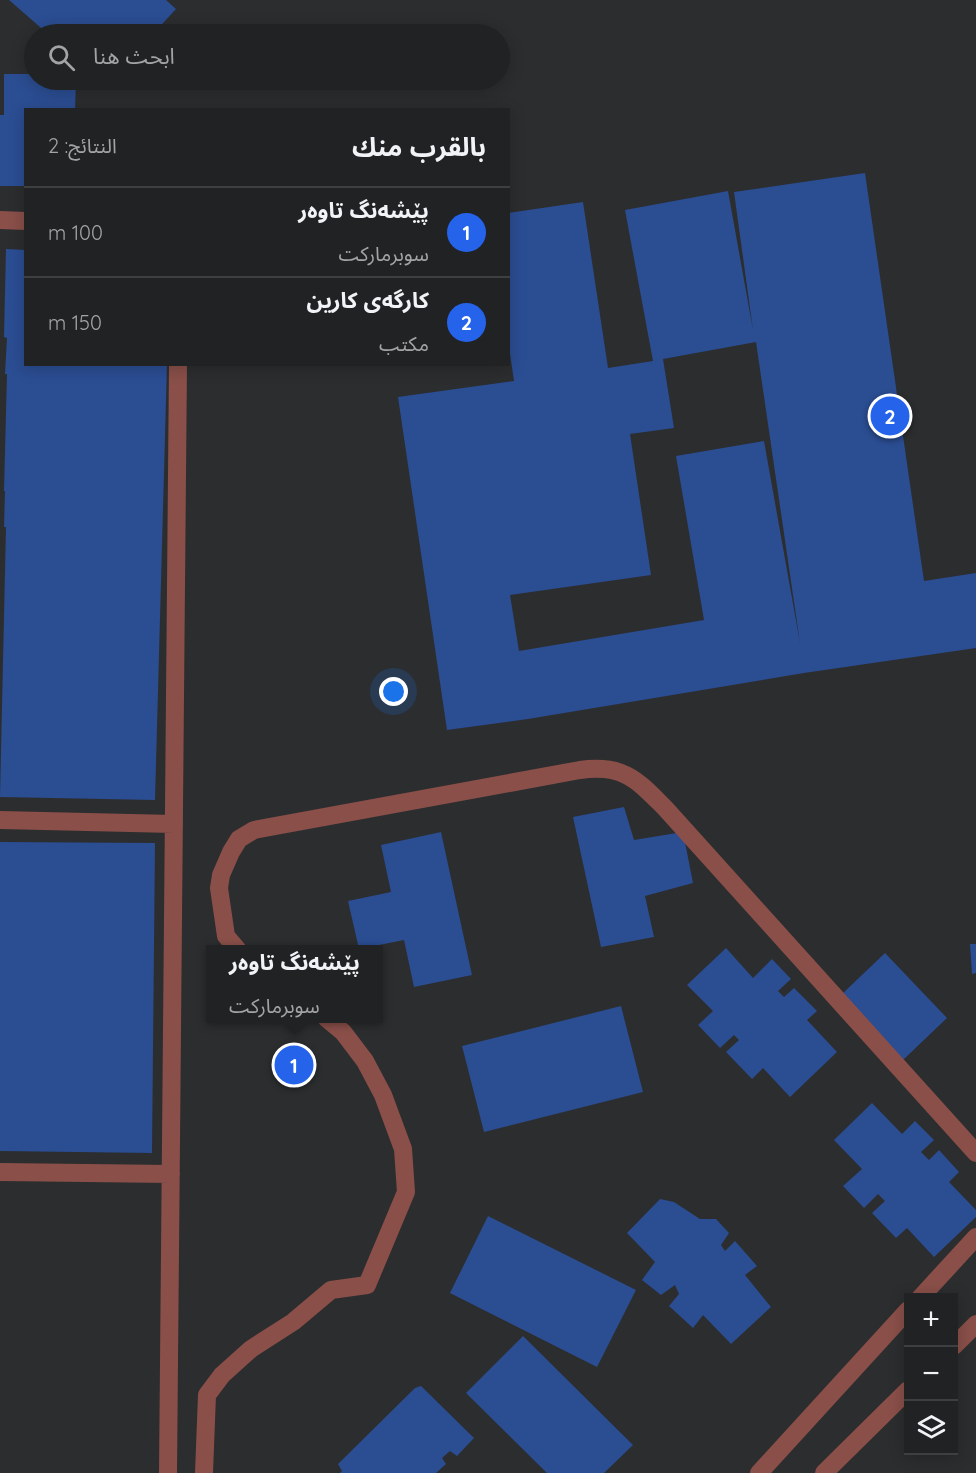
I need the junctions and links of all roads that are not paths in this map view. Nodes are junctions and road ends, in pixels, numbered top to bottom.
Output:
1 (0, 220) edge
2 (24, 221) edge
3 (178, 366) edge
4 (0, 820) edge
5 (174, 824) junction
6 (234, 945) edge
7 (332, 1023) edge
8 (976, 1153) edge
9 (0, 1172) edge
10 (171, 1174) junction
11 (976, 1237) edge
12 (925, 1293) edge
13 (904, 1315) edge
14 (976, 1324) edge
15 (958, 1342) edge
16 (904, 1395) edge
17 (168, 1473) edge
18 (204, 1473) edge
19 (759, 1473) edge
20 (824, 1473) edge

1 - 2 street
3 - 5 street
4 - 5 street
5 - 10 street
6 - 8 street
7 - 18 street
9 - 10 street
10 - 17 street
11 - 12 street
13 - 19 street
14 - 15 street
16 - 20 street

